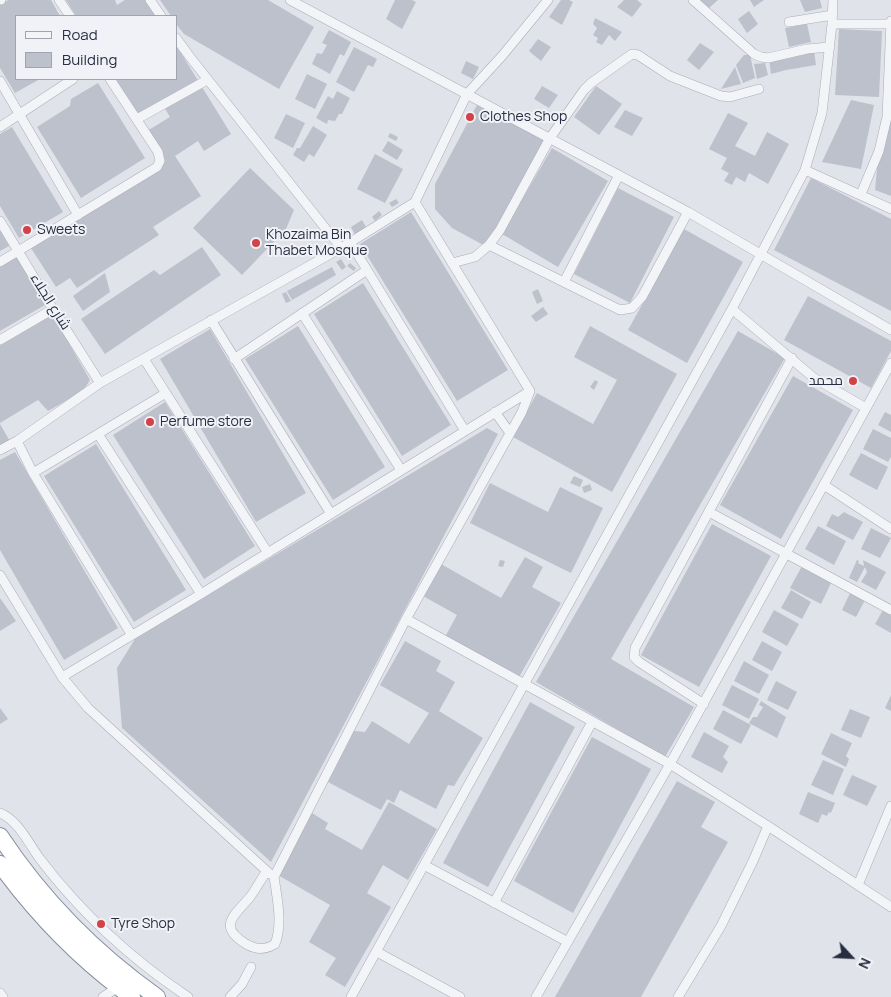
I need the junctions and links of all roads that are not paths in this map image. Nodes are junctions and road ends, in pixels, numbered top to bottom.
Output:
1 (59, 0) edge
2 (150, 0) edge
3 (290, 0) edge
4 (548, 0) edge
5 (693, 0) edge
6 (833, 0) edge
7 (69, 15) edge
8 (160, 15) edge
9 (832, 19) junction
10 (789, 22) dead end
11 (891, 23) edge
12 (178, 41) edge
13 (830, 48) junction
14 (71, 80) edge
15 (111, 80) edge
16 (207, 80) junction
17 (0, 81) edge
18 (759, 89) dead end
19 (467, 94) junction
20 (20, 114) junction
21 (136, 119) junction
22 (0, 127) edge
23 (550, 138) junction
24 (805, 170) junction
25 (619, 175) junction
26 (861, 194) junction
27 (415, 202) junction
28 (891, 209) edge
29 (688, 212) junction
30 (78, 215) junction
31 (0, 221) edge
32 (350, 242) junction
33 (489, 245) junction
34 (341, 248) junction
35 (18, 251) junction
36 (760, 255) junction
37 (0, 262) edge
38 (452, 263) junction
39 (367, 270) junction
40 (564, 282) junction
41 (53, 309) junction
42 (732, 309) junction
43 (302, 313) junction
44 (211, 320) junction
45 (891, 330) edge
46 (0, 340) edge
47 (792, 358) junction
48 (144, 359) junction
49 (234, 359) junction
50 (891, 363) edge
51 (100, 383) junction
52 (530, 391) junction
53 (166, 393) junction
54 (866, 408) junction
55 (495, 412) junction
56 (464, 431) junction
57 (510, 433) junction
58 (98, 434) junction
59 (17, 441) junction
60 (0, 450) edge
61 (401, 470) junction
62 (33, 474) junction
63 (824, 484) junction
64 (709, 512) junction
65 (331, 514) junction
66 (891, 529) edge
67 (268, 553) junction
68 (786, 554) junction
69 (0, 575) edge
70 (201, 594) junction
71 (891, 610) edge
72 (406, 619) junction
73 (131, 634) junction
74 (62, 676) junction
75 (523, 684) junction
76 (704, 704) junction
77 (592, 722) junction
78 (670, 764) junction
79 (891, 806) edge
80 (0, 813) edge
81 (768, 826) junction
82 (0, 836) edge
83 (424, 865) junction
84 (3, 874) edge
85 (270, 874) junction
86 (858, 885) junction
87 (494, 903) junction
88 (891, 907) edge
89 (568, 942) junction
90 (376, 952) junction
91 (251, 967) dead end
92 (118, 987) junction
93 (0, 993) edge
94 (3, 997) edge
95 (103, 997) edge
96 (132, 997) edge
97 (157, 997) edge
98 (188, 997) edge
99 (230, 997) edge
100 (351, 997) edge
101 (460, 997) edge
102 (536, 997) edge
103 (678, 997) edge

1 - 7 street
2 - 8 street
3 - 19 street
4 - 19 street
5 - 13 street
6 - 9 street
9 - 10 street
9 - 11 street
9 - 13 street
11 - 26 street
12 - 16 street
13 - 24 street
14 - 20 street
15 - 21 street
16 - 21 street
16 - 34 street
17 - 20 street
18 - 23 street
19 - 23 street
19 - 27 street
20 - 22 street
20 - 30 street
21 - 30 street
23 - 25 street
23 - 33 street
24 - 26 street
24 - 36 street
25 - 29 street
25 - 40 street
26 - 28 street
27 - 32 street
27 - 38 street
29 - 36 street
29 - 40 street
30 - 35 street
31 - 35 street, شارع الجلاء
32 - 34 street
32 - 39 street
33 - 38 street
33 - 40 street
34 - 44 street
35 - 37 street
35 - 41 street, شارع الجلاء
36 - 42 street
36 - 45 street
38 - 52 street
39 - 43 street
39 - 56 street
41 - 46 street
41 - 51 street, شارع الجلاء
42 - 47 street
42 - 75 street
43 - 49 street
43 - 61 street
44 - 48 street
44 - 49 street
47 - 54 street
47 - 64 street
48 - 51 street
48 - 53 street
49 - 65 street
50 - 54 street
51 - 59 street
52 - 55 street
52 - 57 street
53 - 58 street
53 - 67 street
54 - 63 street
55 - 56 street
55 - 57 street
56 - 61 street
57 - 72 street
58 - 62 street
58 - 70 street
59 - 60 street
59 - 62 street
61 - 65 street
62 - 73 street
63 - 66 street
63 - 68 street
64 - 68 street
64 - 76 street
65 - 67 street
67 - 70 street
68 - 71 street
68 - 76 street
69 - 74 street
70 - 73 street
72 - 75 street
72 - 85 street
73 - 74 street
74 - 85 street
75 - 77 street
75 - 83 street
76 - 78 street
77 - 78 street
77 - 87 street
78 - 81 street
78 - 89 street
79 - 86 street
80 - 98 street
81 - 86 street
81 - 103 street
82 - 97 highway
83 - 87 street
83 - 90 street
84 - 92 highway
85 - 85 street
86 - 88 street
87 - 89 street
89 - 102 street
90 - 100 street
90 - 101 street
91 - 99 street
92 - 95 street
92 - 96 highway
93 - 94 street

